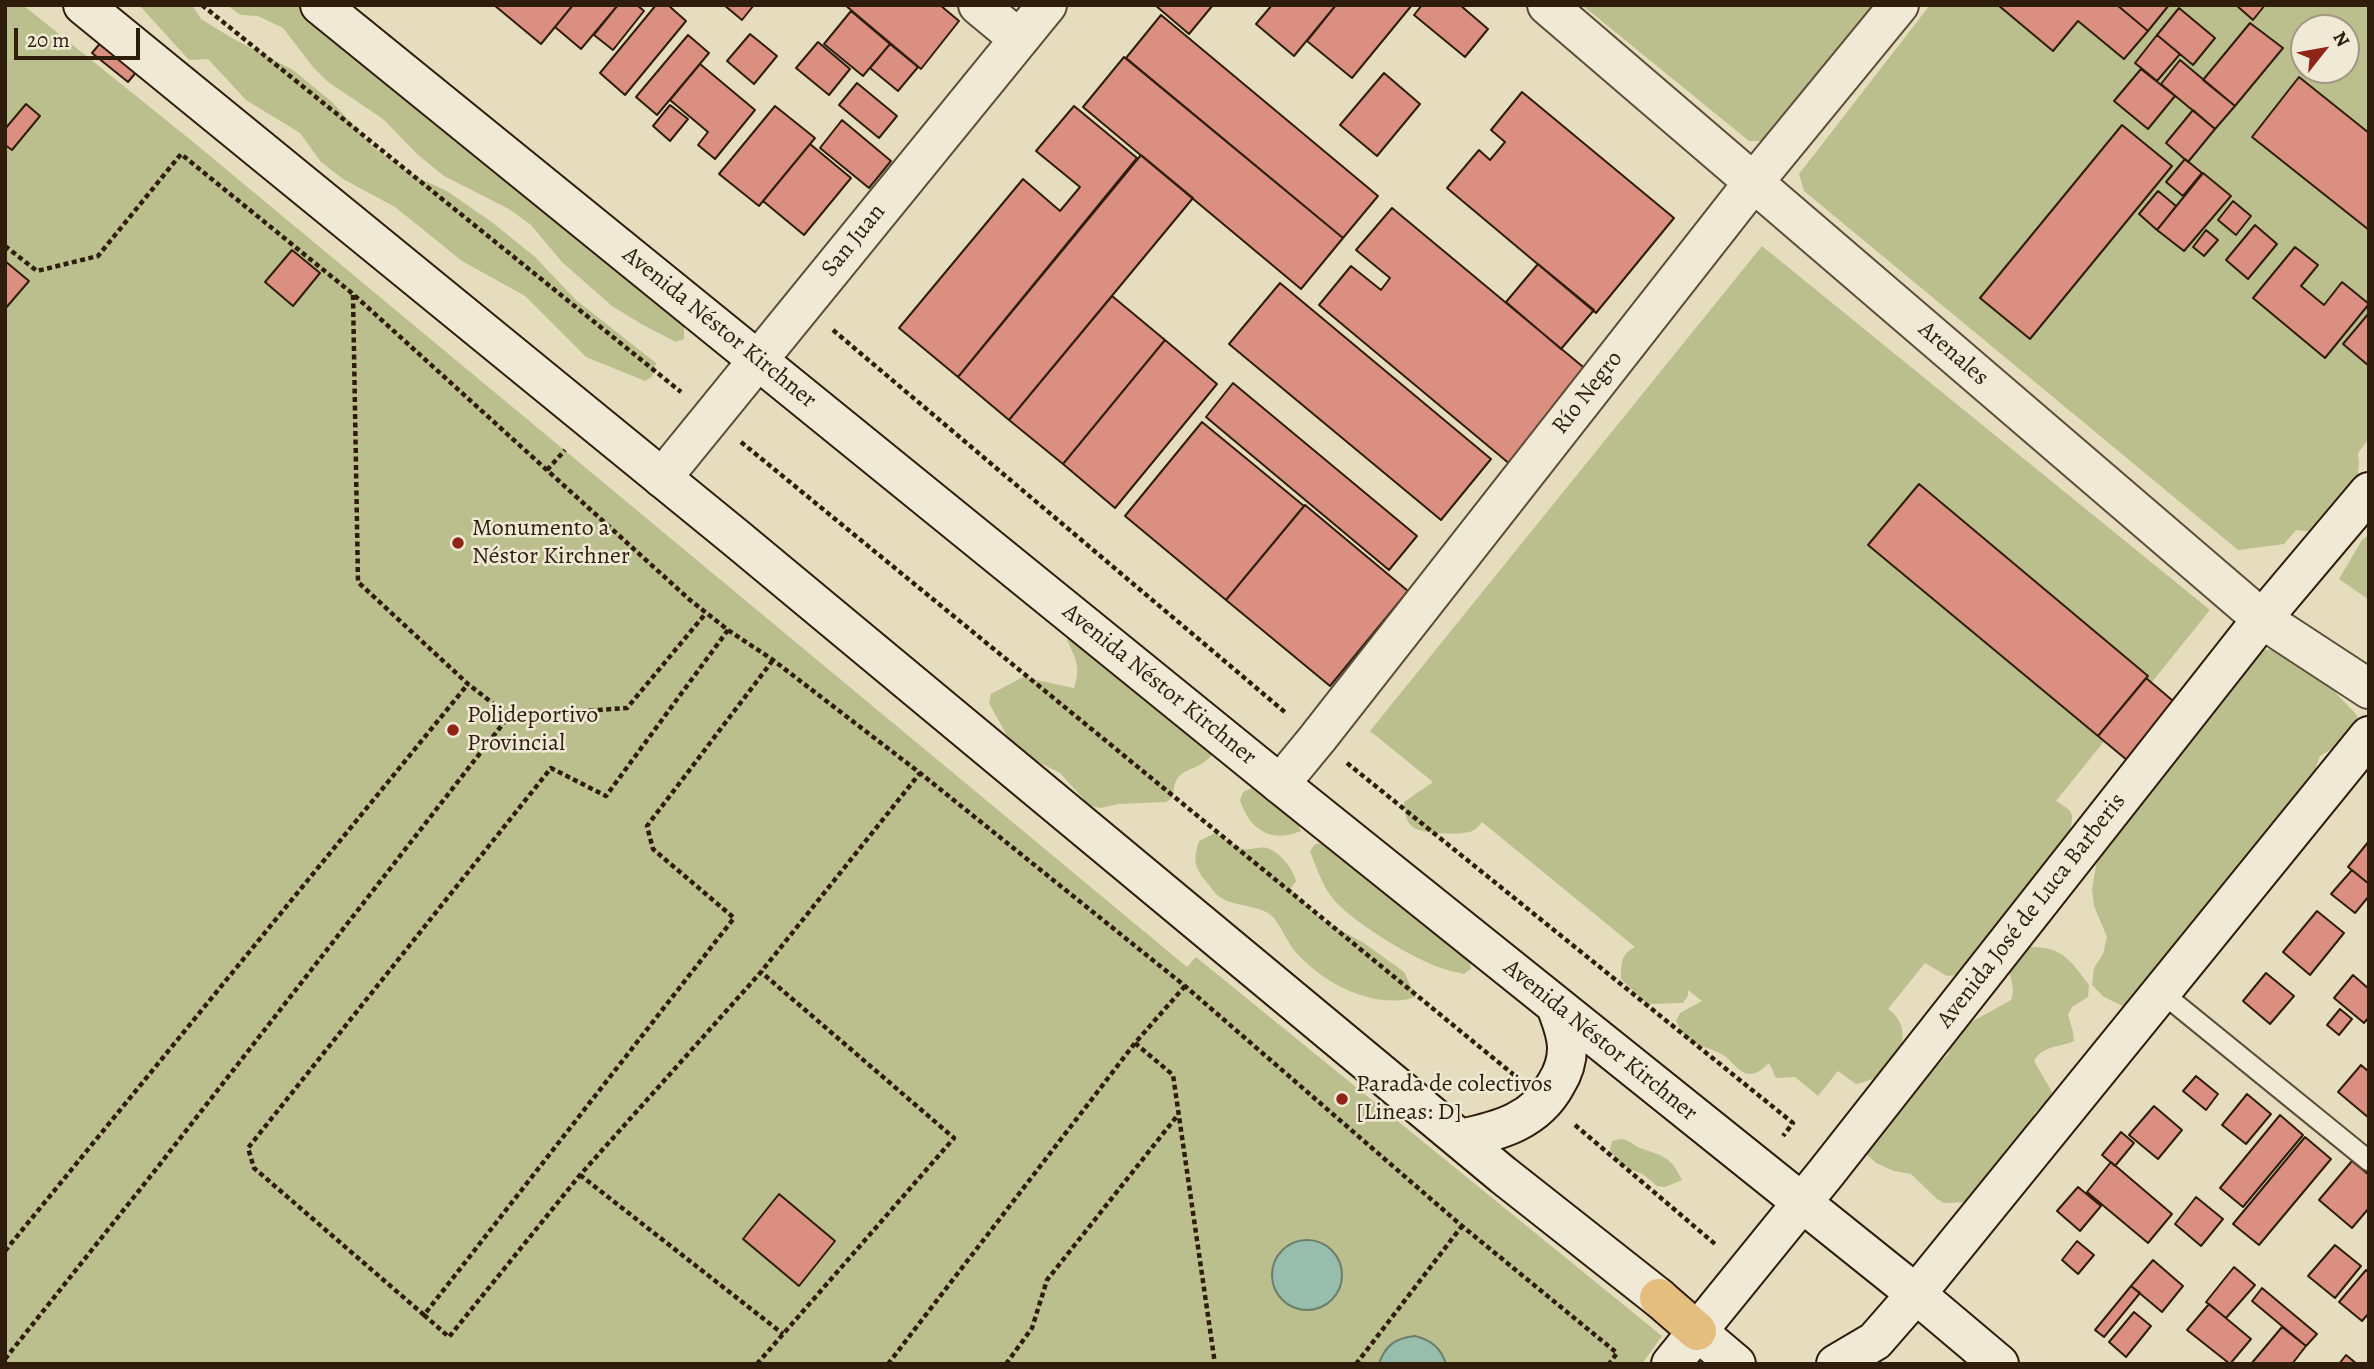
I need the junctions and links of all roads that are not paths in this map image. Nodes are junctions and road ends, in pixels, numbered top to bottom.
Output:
1 (83, 5) edge
2 (320, 5) edge
3 (978, 5) edge
4 (1047, 5) edge
5 (1547, 5) edge
6 (1899, 5) edge
7 (1019, 39) junction
8 (1753, 183) junction
9 (758, 360) junction
10 (663, 478) junction
11 (2369, 492) edge
12 (2262, 619) junction
13 (2369, 689) edge
14 (2369, 736) edge
15 (1280, 784) junction
16 (2161, 992) junction
17 (1556, 1006) junction
18 (1460, 1139) junction
19 (2369, 1161) edge
20 (1801, 1203) junction
21 (1916, 1294) junction
22 (1697, 1331) junction
23 (1671, 1364) edge
24 (1736, 1364) edge
25 (1836, 1364) edge
26 (1999, 1364) edge

1 - 10 main road
2 - 9 main road, Avenida Néstor Kirchner
3 - 7 main road
4 - 7 main road, San Juan
5 - 8 main road, Arenales
6 - 8 main road, Río Negro
7 - 9 main road, San Juan
8 - 12 main road, Arenales
8 - 15 main road, Río Negro
9 - 10 main road, San Juan
9 - 15 main road, Avenida Néstor Kirchner
10 - 18 main road
11 - 12 main road, Avenida José de Luca Barberis
12 - 13 main road, Arenales
12 - 20 main road, Avenida José de Luca Barberis
14 - 16 main road
15 - 17 main road, Avenida Néstor Kirchner
16 - 19 lane
16 - 21 main road
17 - 18 main road
17 - 20 main road, Avenida Néstor Kirchner
18 - 22 main road
20 - 21 main road, Avenida Néstor Kirchner
20 - 22 main road, Avenida José de Luca Barberis
21 - 25 main road
21 - 26 main road, Avenida Néstor Kirchner
22 - 23 main road, Avenida José de Luca Barberis
22 - 24 main road

